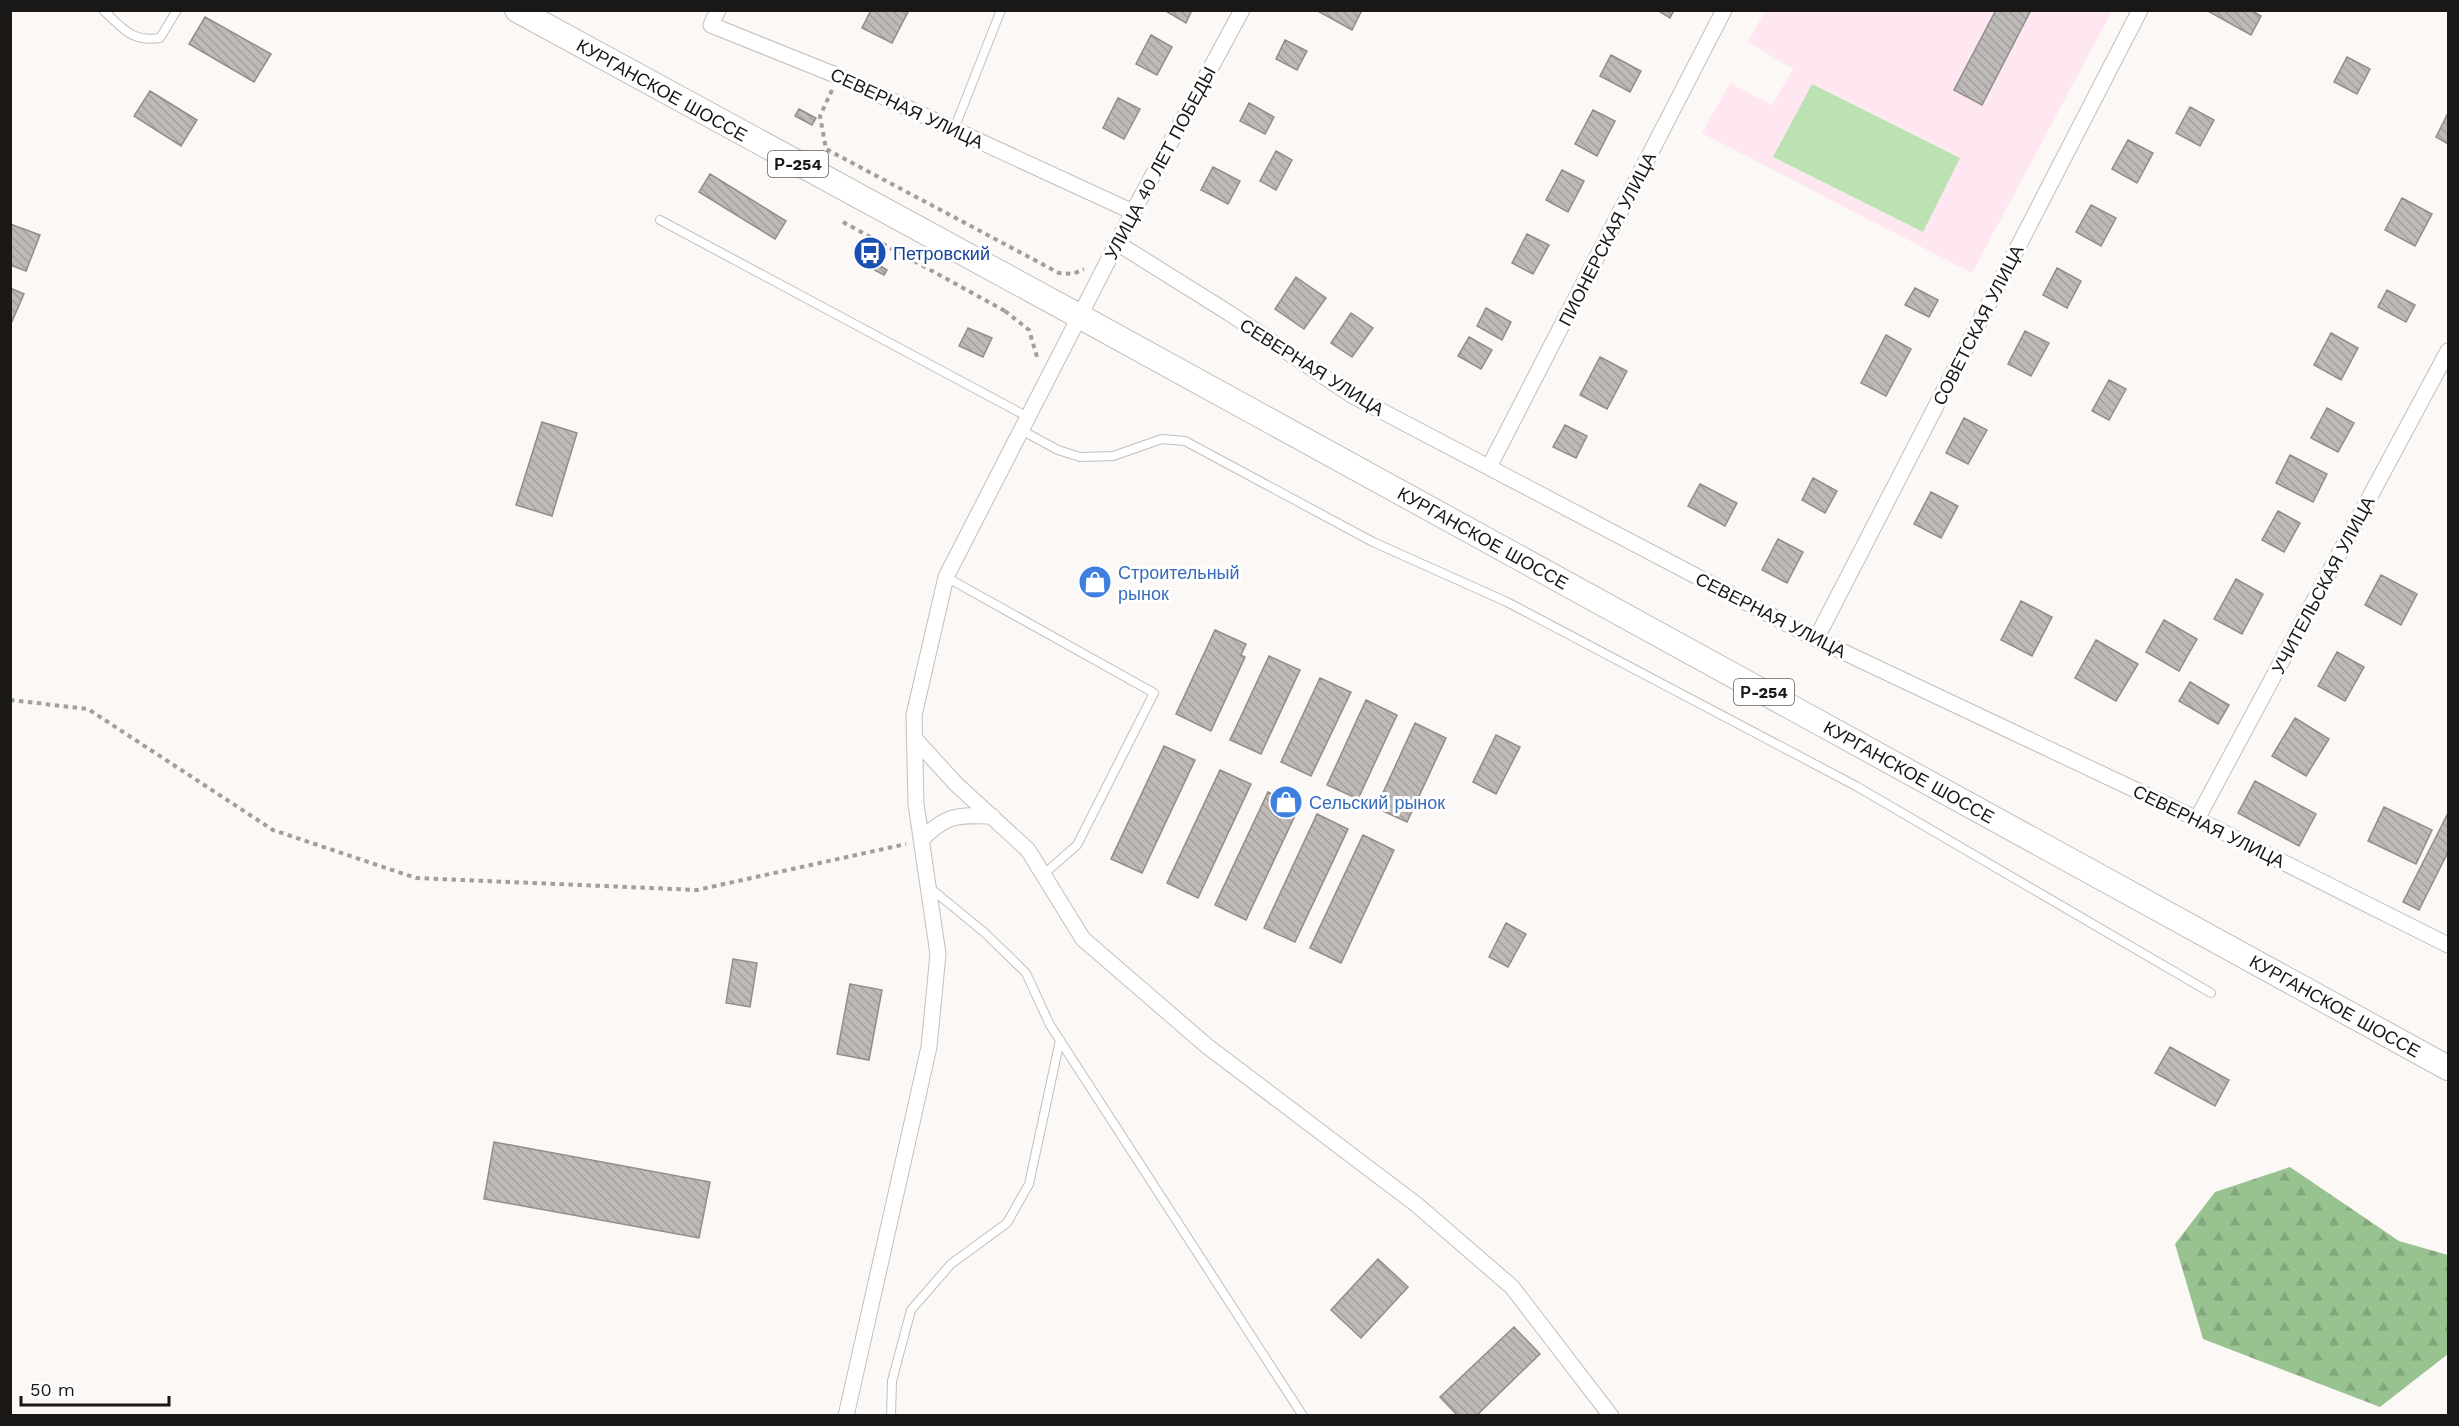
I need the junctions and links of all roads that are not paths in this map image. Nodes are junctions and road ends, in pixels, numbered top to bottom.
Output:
1 (103, 10) edge
2 (177, 10) edge
3 (517, 10) edge
4 (718, 10) edge
5 (1001, 10) edge
6 (1242, 10) edge
7 (1724, 10) edge
8 (2140, 10) edge
9 (954, 129) junction
10 (1133, 212) junction
11 (660, 220) dead end
12 (1117, 243) junction
13 (1079, 316) junction
14 (2448, 351) edge
15 (1024, 423) junction
16 (1489, 467) junction
17 (946, 577) junction
18 (1816, 639) junction
19 (915, 739) junction
20 (992, 816) junction
21 (2197, 819) junction
22 (921, 840) junction
23 (1044, 873) junction
24 (928, 886) junction
25 (2448, 945) edge
26 (2211, 993) dead end
27 (1060, 1040) junction
28 (2448, 1068) edge
29 (846, 1416) edge
30 (891, 1416) edge
31 (1302, 1416) edge
32 (1611, 1416) edge

1 - 2 lane
3 - 13 main road, КУРГАНСКОЕ ШОССЕ / Р-254
4 - 9 street, СЕВЕРНАЯ УЛИЦА
5 - 9 lane
6 - 10 street, УЛИЦА 40 ЛЕТ ПОБЕДЫ
7 - 16 street, ПИОНЕРСКАЯ УЛИЦА
8 - 18 street, СОВЕТСКАЯ УЛИЦА
9 - 10 street, СЕВЕРНАЯ УЛИЦА
10 - 12 street, УЛИЦА 40 ЛЕТ ПОБЕДЫ
11 - 15 lane
12 - 13 street, УЛИЦА 40 ЛЕТ ПОБЕДЫ
12 - 16 street, СЕВЕРНАЯ УЛИЦА
13 - 15 street, УЛИЦА 40 ЛЕТ ПОБЕДЫ
13 - 28 main road, КУРГАНСКОЕ ШОССЕ / Р-254
14 - 21 street, УЧИТЕЛЬСКАЯ УЛИЦА
15 - 17 street, УЛИЦА 40 ЛЕТ ПОБЕДЫ
15 - 26 lane
16 - 18 street, СЕВЕРНАЯ УЛИЦА
17 - 19 street, УЛИЦА 40 ЛЕТ ПОБЕДЫ
17 - 23 lane
18 - 21 street, СЕВЕРНАЯ УЛИЦА
19 - 20 street
19 - 22 street, УЛИЦА 40 ЛЕТ ПОБЕДЫ
20 - 22 street
20 - 23 street
21 - 25 street, СЕВЕРНАЯ УЛИЦА
22 - 24 street, УЛИЦА 40 ЛЕТ ПОБЕДЫ
23 - 32 street
24 - 27 lane
24 - 29 street, УЛИЦА 40 ЛЕТ ПОБЕДЫ
27 - 30 lane
27 - 31 lane

